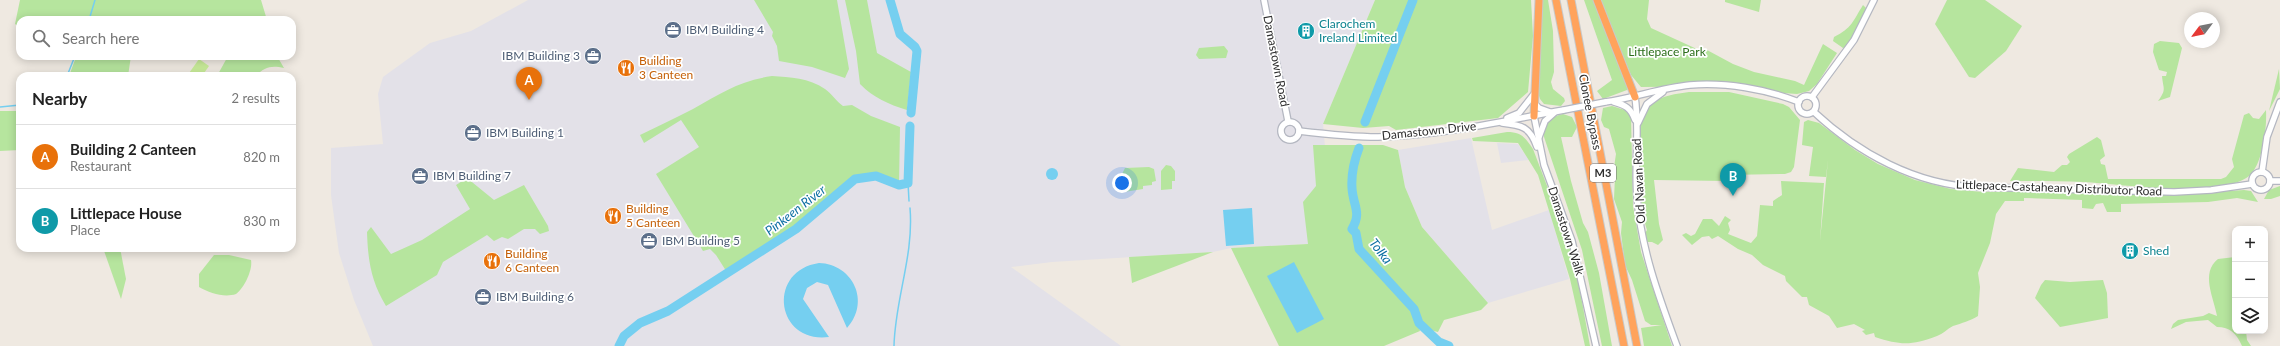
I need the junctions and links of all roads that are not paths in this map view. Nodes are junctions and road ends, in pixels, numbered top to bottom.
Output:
1 (1264, 0) edge
2 (1539, 0) edge
3 (1556, 0) edge
4 (1571, 0) edge
5 (1597, 0) edge
6 (1874, 0) edge
7 (1669, 89) junction
8 (1534, 94) junction
9 (1635, 96) junction
10 (1812, 97) junction
11 (1608, 102) junction
12 (1799, 102) junction
13 (2280, 102) edge
14 (1534, 103) junction
15 (1555, 112) junction
16 (1814, 112) junction
17 (1534, 116) junction
18 (1288, 121) junction
19 (1496, 123) junction
20 (1636, 130) junction
21 (1299, 131) junction
22 (1538, 138) junction
23 (1544, 165) junction
24 (2262, 172) junction
25 (2270, 181) junction
26 (2280, 181) edge
27 (2252, 184) junction
28 (1596, 346) edge
29 (1624, 346) edge
30 (1637, 346) edge
31 (1677, 346) edge

1 - 18 street, Damastown Road
2 - 8 highway
3 - 29 highway, Clonee Bypass / M3
4 - 30 highway, Clonee Bypass / M3
5 - 9 highway
6 - 10 street
7 - 9 street
7 - 12 street
7 - 20 street, Old Navan Road
8 - 14 highway
8 - 19 street
9 - 11 street, Damastown Drive
9 - 20 street, Old Navan Road
10 - 12 street
10 - 16 street
11 - 15 street, Damastown Drive, bridge
11 - 20 street
12 - 16 street
13 - 24 street
14 - 15 street
14 - 17 highway
15 - 17 street, Damastown Drive
15 - 22 street
16 - 27 street, Littlepace-Castaheany Distributor Road
17 - 19 street, Damastown Drive
17 - 22 street, Damastown Walk
18 - 21 street
18 - 21 street
19 - 21 street, Damastown Drive
19 - 23 street
20 - 31 street, Old Navan Road
22 - 23 street, Damastown Walk
23 - 28 street, Damastown Walk
24 - 25 street
24 - 27 street
25 - 26 street
25 - 27 street

